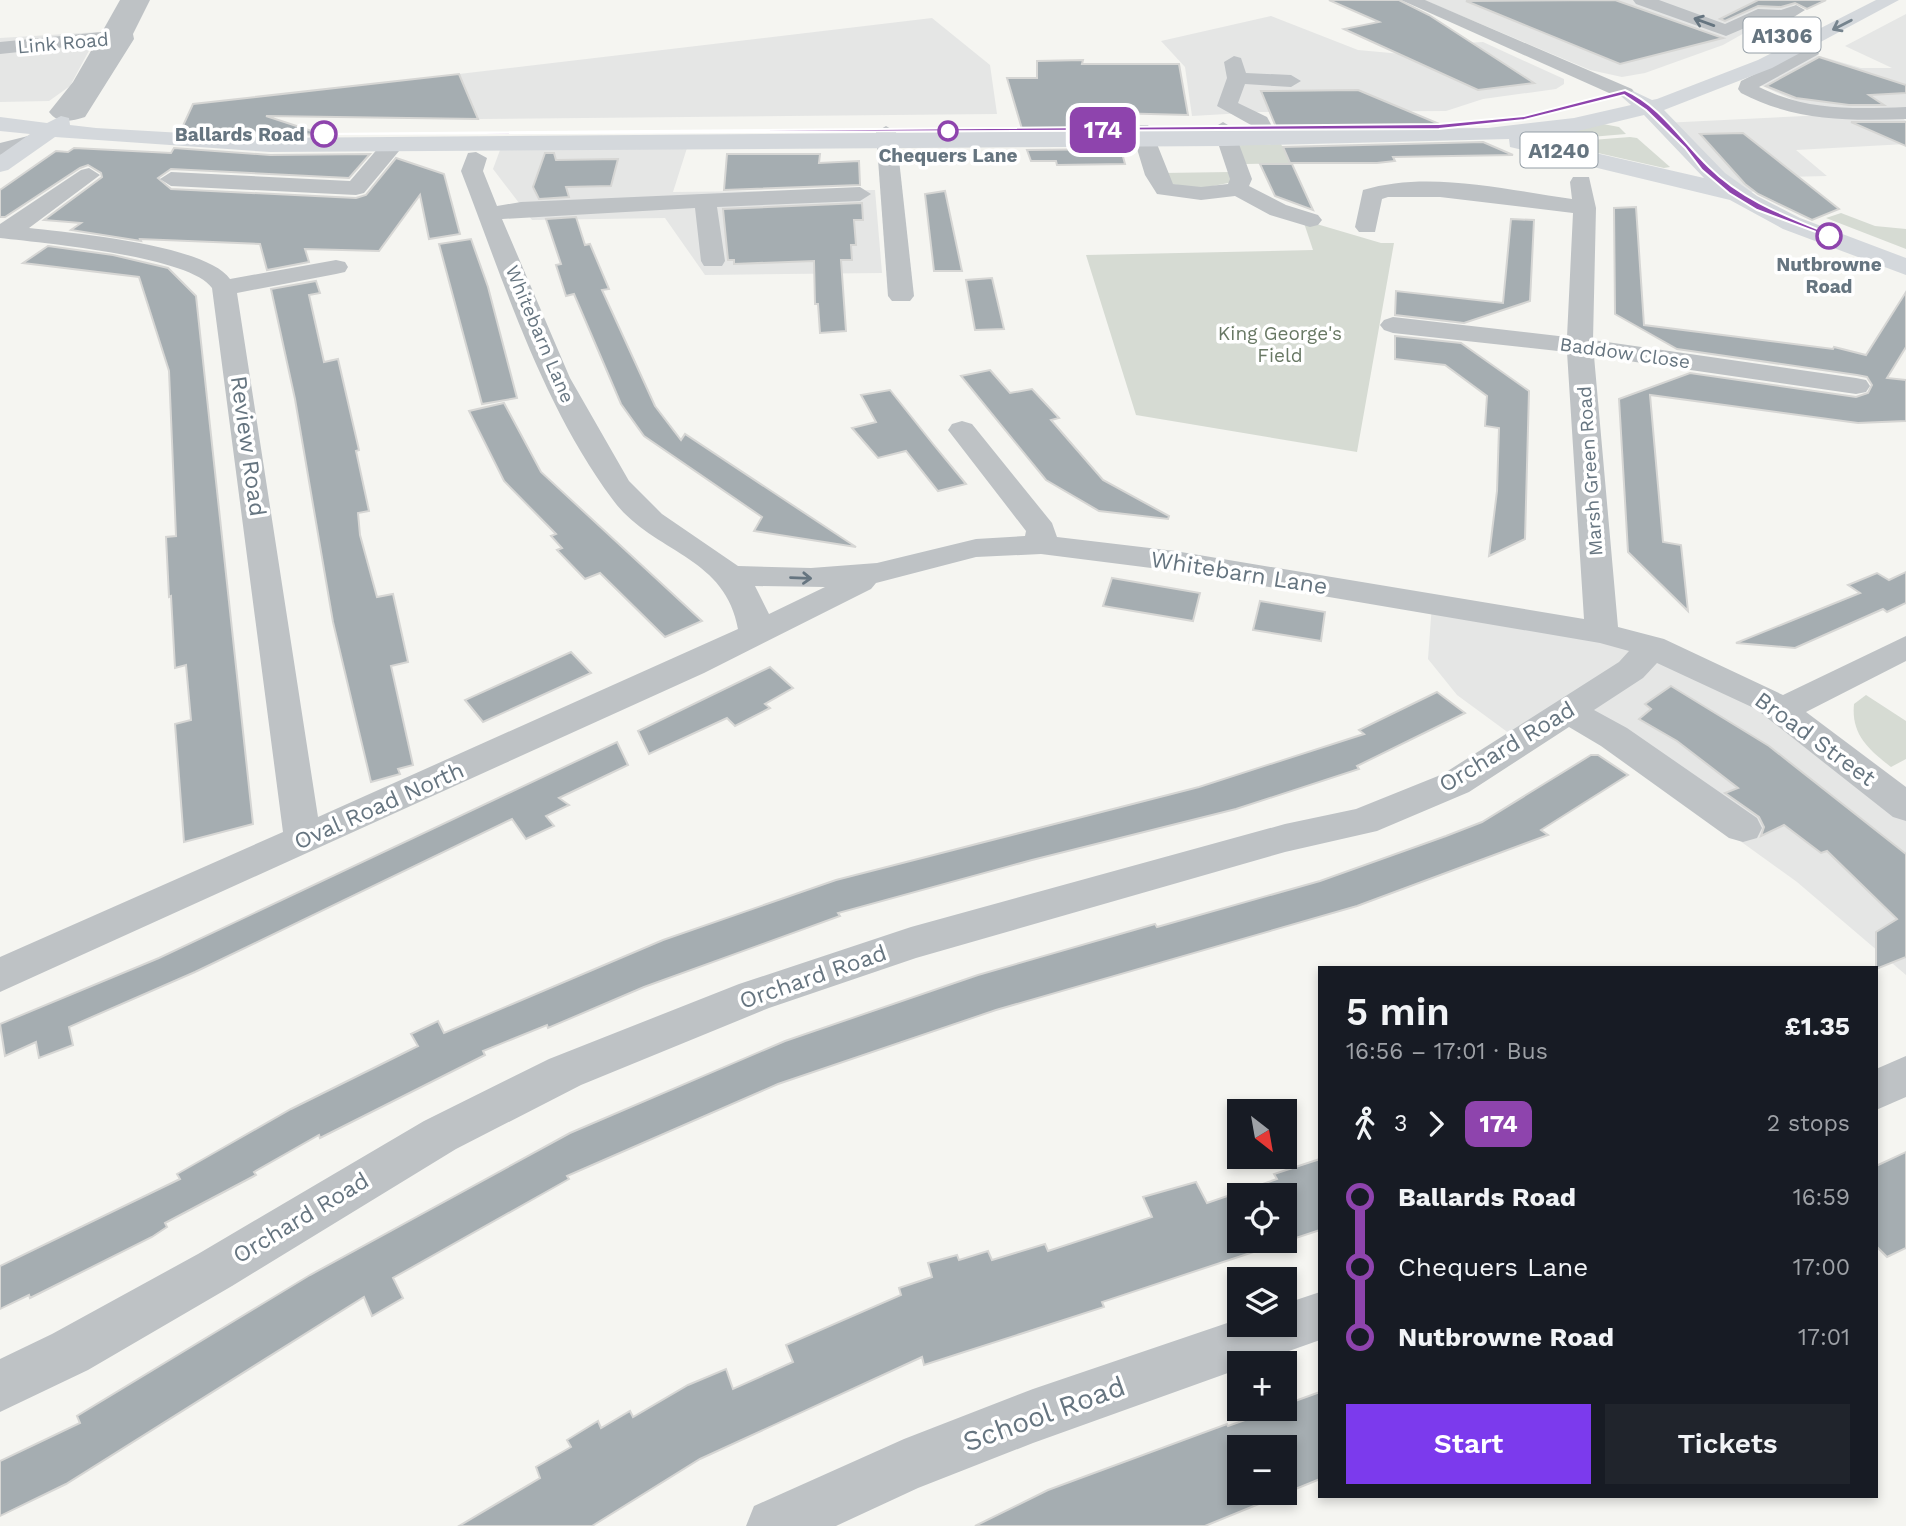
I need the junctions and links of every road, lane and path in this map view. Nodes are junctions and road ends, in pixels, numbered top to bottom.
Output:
1 (129, 0) edge
2 (141, 0) edge
3 (151, 0) edge
4 (1410, 0) edge
5 (1642, 0) edge
6 (1850, 0) edge
7 (1891, 0) edge
8 (1802, 6) edge
9 (120, 38) junction
10 (0, 48) edge
11 (1794, 50) junction
12 (1291, 81) dead end
13 (1626, 103) junction
14 (1649, 108) junction
15 (0, 112) edge
16 (1906, 113) edge
17 (60, 123) junction
18 (0, 124) edge
19 (1266, 133) junction
20 (1143, 134) junction
21 (1225, 134) junction
22 (1460, 136) junction
23 (887, 137) junction
24 (32, 141) junction
25 (393, 145) junction
26 (0, 149) edge
27 (476, 158) dead end
28 (0, 165) edge
29 (1705, 168) junction
30 (89, 175) dead end
31 (171, 180) dead end
32 (1237, 188) junction
33 (860, 194) dead end
34 (1741, 197) junction
35 (705, 200) junction
36 (77, 214) dead end
37 (490, 214) junction
38 (1310, 220) dead end
39 (1367, 227) dead end
40 (4, 232) edge
41 (51, 238) junction
42 (713, 261) dead end
43 (336, 267) dead end
44 (1906, 267) edge
45 (224, 288) junction
46 (901, 296) dead end
47 (1393, 325) dead end
48 (1580, 346) junction
49 (1856, 386) dead end
50 (962, 430) dead end
51 (1041, 545) junction
52 (877, 573) junction
53 (733, 575) junction
54 (1602, 633) junction
55 (756, 634) junction
56 (1652, 647) junction
57 (1906, 647) edge
58 (1781, 710) junction
59 (1569, 711) junction
60 (1906, 807) edge
61 (1743, 828) dead end
62 (306, 839) junction
63 (0, 975) edge
64 (1906, 1075) edge
65 (1878, 1090) edge
66 (1318, 1317) edge
67 (0, 1386) edge
68 (774, 1526) edge

1 - 9 street
2 - 9 street
3 - 9 street
4 - 13 street
8 -> 5 street
6 - 13 main road, A1306
7 -> 11 main road, A1306
9 - 10 street, Link Road
9 - 17 street
11 - 14 main road, A1306
11 - 16 street
12 - 19 street
13 - 14 main road, A1306
13 - 19 main road, A1306
13 - 22 main road, A1306
13 - 29 main road, A1240
14 - 29 main road, A1240
15 - 17 main road, A1306
17 - 18 main road, A1306
17 - 23 main road, A1306
17 - 24 main road
17 - 25 main road, A1306
19 - 21 main road, A1306
19 - 22 main road, A1306
20 - 21 main road, A1306
20 - 23 main road, A1306
20 - 32 street
21 - 32 street
22 - 34 main road, A1240
23 - 25 main road, A1306
23 - 46 street
24 - 26 street
24 - 28 main road
25 - 31 street
27 - 37 street, Whitebarn Lane
29 - 34 main road, A1240
30 - 40 street
32 - 38 street
33 - 35 street
34 - 44 main road, A1240
35 - 37 street
35 - 42 street
36 - 41 street
37 - 53 street, Whitebarn Lane
39 - 48 street, Marsh Green Road
40 - 41 street
41 - 45 street
43 - 45 street
45 - 62 street, Review Road
47 - 48 street, Baddow Close
48 - 49 street, Baddow Close
48 - 54 street, Marsh Green Road
50 - 51 street
51 - 52 street, Whitebarn Lane
51 - 54 street, Whitebarn Lane
53 -> 52 street, Whitebarn Lane
52 - 55 street, Whitebarn Lane
53 - 55 street, Whitebarn Lane
54 - 56 street, Broad Street
55 - 62 street, Oval Road North
56 - 58 street, Broad Street
56 - 59 street, Orchard Road
57 - 58 street
58 - 60 street, Broad Street
59 - 61 street
59 - 67 street, Orchard Road
62 - 63 street, Oval Road North
64 - 65 street
66 - 68 street, School Road

